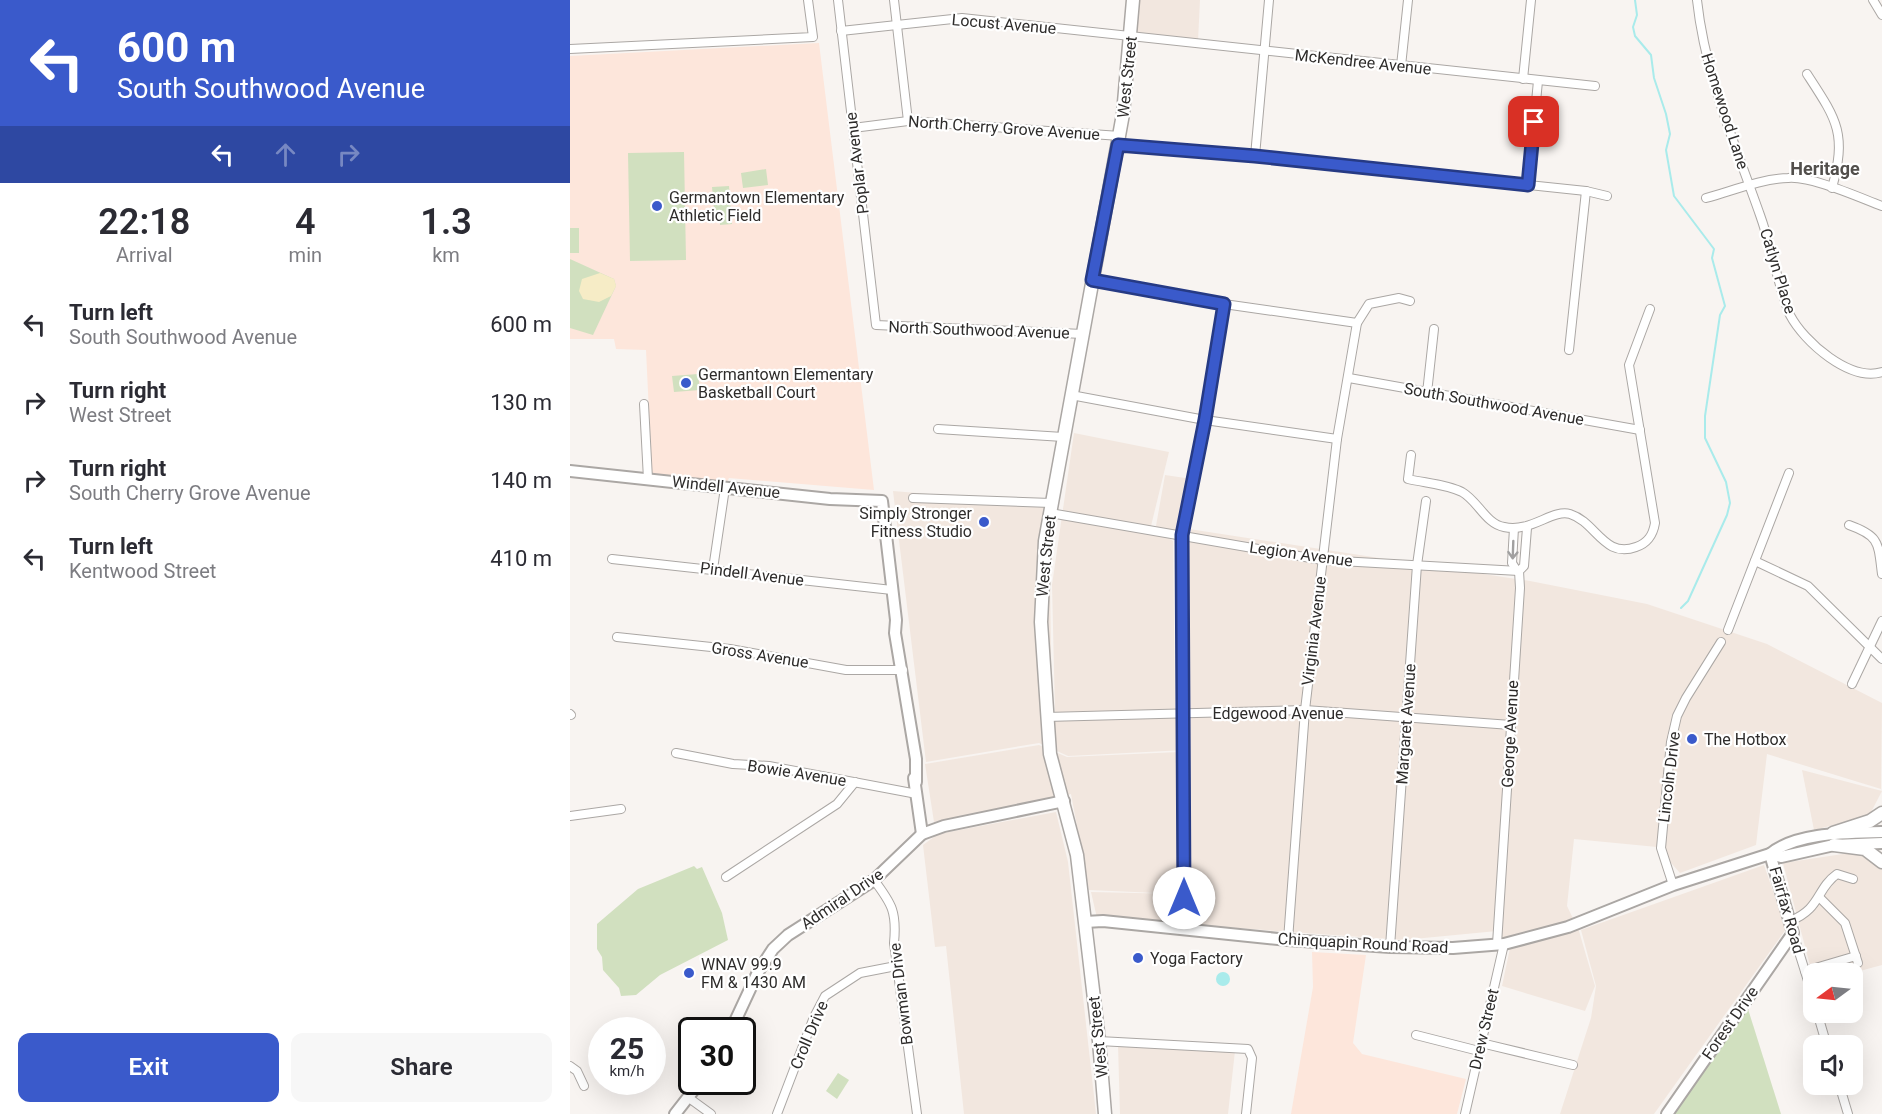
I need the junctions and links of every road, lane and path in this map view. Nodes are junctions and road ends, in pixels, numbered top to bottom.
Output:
1 (808, 0) edge
2 (838, 0) edge
3 (894, 0) edge
4 (1133, 0) edge
5 (1269, 0) edge
6 (1408, 0) edge
7 (1531, 0) edge
8 (1697, 0) edge
9 (1873, 0) edge
10 (1882, 15) edge
11 (897, 24) junction
12 (841, 31) junction
13 (1131, 36) junction
14 (570, 49) edge
15 (1263, 52) junction
16 (1401, 66) junction
17 (1807, 74) dead end
18 (1523, 79) junction
19 (1538, 81) junction
20 (1595, 86) dead end
21 (908, 120) junction
22 (853, 128) junction
23 (1119, 140) junction
24 (1255, 156) junction
25 (1528, 185) junction
26 (1750, 187) junction
27 (1832, 188) junction
28 (1586, 191) junction
29 (1607, 196) dead end
30 (1706, 198) dead end
31 (1882, 206) edge
32 (1092, 280) junction
33 (1410, 300) dead end
34 (1224, 304) junction
35 (1650, 309) dead end
36 (1357, 323) junction
37 (876, 325) joint
38 (1434, 329) dead end
39 (1083, 334) junction
40 (1569, 350) dead end
41 (1882, 372) edge
42 (1349, 378) junction
43 (1427, 393) junction
44 (1071, 395) junction
45 (644, 404) dead end
46 (1205, 420) junction
47 (938, 429) dead end
48 (1640, 430) junction
49 (1063, 437) junction
50 (1337, 440) junction
51 (1411, 455) dead end
52 (570, 471) edge
53 (1789, 473) dead end
54 (648, 479) junction
55 (725, 488) junction
56 (913, 498) dead end
57 (1426, 501) dead end
58 (1051, 508) junction
59 (1849, 525) dead end
60 (1514, 528) junction
61 (1527, 528) junction
62 (1182, 535) junction
63 (612, 559) dead end
64 (1322, 561) junction
65 (1755, 561) junction
66 (1417, 565) junction
67 (712, 569) junction
68 (1518, 571) junction
69 (1882, 574) edge
70 (892, 590) junction
71 (1882, 621) edge
72 (1728, 630) dead end
73 (617, 637) dead end
74 (1721, 642) dead end
75 (1871, 649) junction
76 (1882, 659) edge
77 (903, 670) junction
78 (1852, 684) dead end
79 (1305, 710) junction
80 (1182, 713) junction
81 (1046, 717) junction
82 (1406, 717) junction
83 (1511, 725) junction
84 (676, 753) dead end
85 (855, 782) junction
86 (917, 788) junction
87 (1064, 801) junction
88 (621, 809) dead end
89 (1882, 813) edge
90 (570, 816) edge
91 (1882, 832) edge
92 (922, 834) junction
93 (1834, 839) junction
94 (1882, 843) edge
95 (1770, 854) junction
96 (1882, 862) edge
97 (726, 877) dead end
98 (1853, 879) dead end
99 (874, 880) junction
100 (1673, 885) junction
101 (1820, 898) junction
102 (1790, 921) junction
103 (1085, 922) junction
104 (1184, 930) junction
105 (1793, 933) junction
106 (1288, 940) junction
107 (1500, 944) junction
108 (1390, 947) junction
109 (1840, 963) edge
110 (1803, 965) edge
111 (896, 966) junction
112 (737, 1017) edge
113 (1416, 1035) dead end
114 (1099, 1041) junction
115 (1480, 1047) junction
116 (1573, 1065) dead end
117 (570, 1066) edge
118 (584, 1086) dead end
119 (690, 1095) edge
120 (1842, 1095) edge
121 (688, 1098) junction
122 (675, 1114) edge
123 (711, 1114) edge
124 (777, 1114) edge
125 (917, 1114) edge
126 (1105, 1114) edge
127 (1246, 1114) edge
128 (1465, 1114) edge
129 (1667, 1114) edge
130 (1848, 1114) edge

1 - 14 street
2 - 12 street, Poplar Avenue
3 - 11 street
4 - 13 main road, West Street
5 - 15 street
6 - 16 street
7 - 18 street
8 - 26 street, Homewood Lane
9 - 10 street
11 - 12 street, Locust Avenue
11 - 13 street, Locust Avenue
11 - 21 street
12 - 22 street, Poplar Avenue
13 - 15 street, McKendree Avenue
13 - 23 main road, West Street
15 - 16 street, McKendree Avenue
15 - 24 street
16 - 18 street, McKendree Avenue
17 - 27 street
18 - 19 street, McKendree Avenue
19 - 20 street, McKendree Avenue
19 - 25 street
21 - 22 street, North Cherry Grove Avenue
21 - 23 street, North Cherry Grove Avenue
22 - 37 street, Poplar Avenue
23 - 24 street, North Cherry Grove Avenue
23 - 32 main road, West Street
24 - 25 street, North Cherry Grove Avenue
25 - 28 street, North Cherry Grove Avenue
26 - 27 street
26 - 30 street
26 - 41 street, Catlyn Place
27 - 31 street
28 - 29 street, North Cherry Grove Avenue
28 - 40 street
32 - 34 street
32 - 39 main road, West Street
33 - 36 street
34 - 36 street
34 - 46 street
35 - 48 street
36 - 42 street, Virginia Avenue
37 - 39 street, North Southwood Avenue
38 - 43 street
39 - 44 main road, West Street
42 - 43 street, South Southwood Avenue
42 - 50 street, Virginia Avenue
43 - 48 street, South Southwood Avenue
44 - 46 street
44 - 49 main road, West Street
45 - 54 street
46 - 50 street
46 - 62 street
47 - 49 street
48 - 61 street
49 - 58 main road, West Street
50 - 64 street, Virginia Avenue
51 - 60 street
52 - 54 street, Windell Avenue
53 - 65 street
54 - 55 street, Windell Avenue
55 - 67 street
55 - 70 street, Windell Avenue
56 - 58 street, Legion Avenue
57 - 66 street, Margaret Avenue
58 - 62 street, Legion Avenue
58 - 81 main road, West Street
59 - 69 street
60 - 61 street
60 -> 68 street
61 - 68 street, George Avenue
62 - 64 street, Legion Avenue
62 - 80 street
63 - 67 street, Pindell Avenue
64 - 66 street, Legion Avenue
64 - 79 street, Virginia Avenue
65 - 72 street
65 - 75 street
66 - 68 street, Legion Avenue
66 - 82 street, Margaret Avenue
67 - 70 street, Pindell Avenue
68 - 83 street, George Avenue
70 - 77 street
71 - 75 street
73 - 77 street, Gross Avenue
74 - 100 street, Lincoln Drive
75 - 76 street
75 - 78 street
77 - 86 street
79 - 80 street, Edgewood Avenue
79 - 82 street, Edgewood Avenue
79 - 106 street, Virginia Avenue
80 - 81 street, Edgewood Avenue
80 - 104 street
81 - 87 main road, West Street
82 - 83 street, Edgewood Avenue
82 - 108 street, Margaret Avenue
83 - 107 street, George Avenue
84 - 85 street, Bowie Avenue
85 - 86 street, Bowie Avenue
85 - 97 street
86 - 92 street
87 - 92 street, Admiral Drive
87 - 103 main road, West Street
88 - 90 street
89 - 93 main road
91 - 93 street, Chinquapin Round Road
92 - 99 street, Admiral Drive
93 - 94 street, Chinquapin Round Road
93 - 95 street, Chinquapin Round Road
93 - 96 main road
95 - 100 street, Chinquapin Round Road
95 - 102 street, Fairfax Road
98 - 101 street
99 - 111 street, Bowman Drive
99 - 112 street, Admiral Drive
100 - 107 street, Chinquapin Round Road
101 - 102 street
101 - 109 street
102 - 105 street, Fairfax Road
103 - 104 street, Chinquapin Round Road
103 - 114 main road, West Street
104 - 106 street, Chinquapin Round Road
105 - 110 street, Fairfax Road
105 - 129 street, Forest Drive
106 - 108 street, Chinquapin Round Road
107 - 108 street, Chinquapin Round Road
107 - 115 street, Drew Street
111 - 124 street, Croll Drive
111 - 125 street, Bowman Drive
113 - 115 street
114 - 126 main road, West Street
114 - 127 street
115 - 116 street
115 - 128 street, Drew Street
117 - 118 street
119 - 121 street
120 - 130 street
121 - 122 street
121 - 123 street

